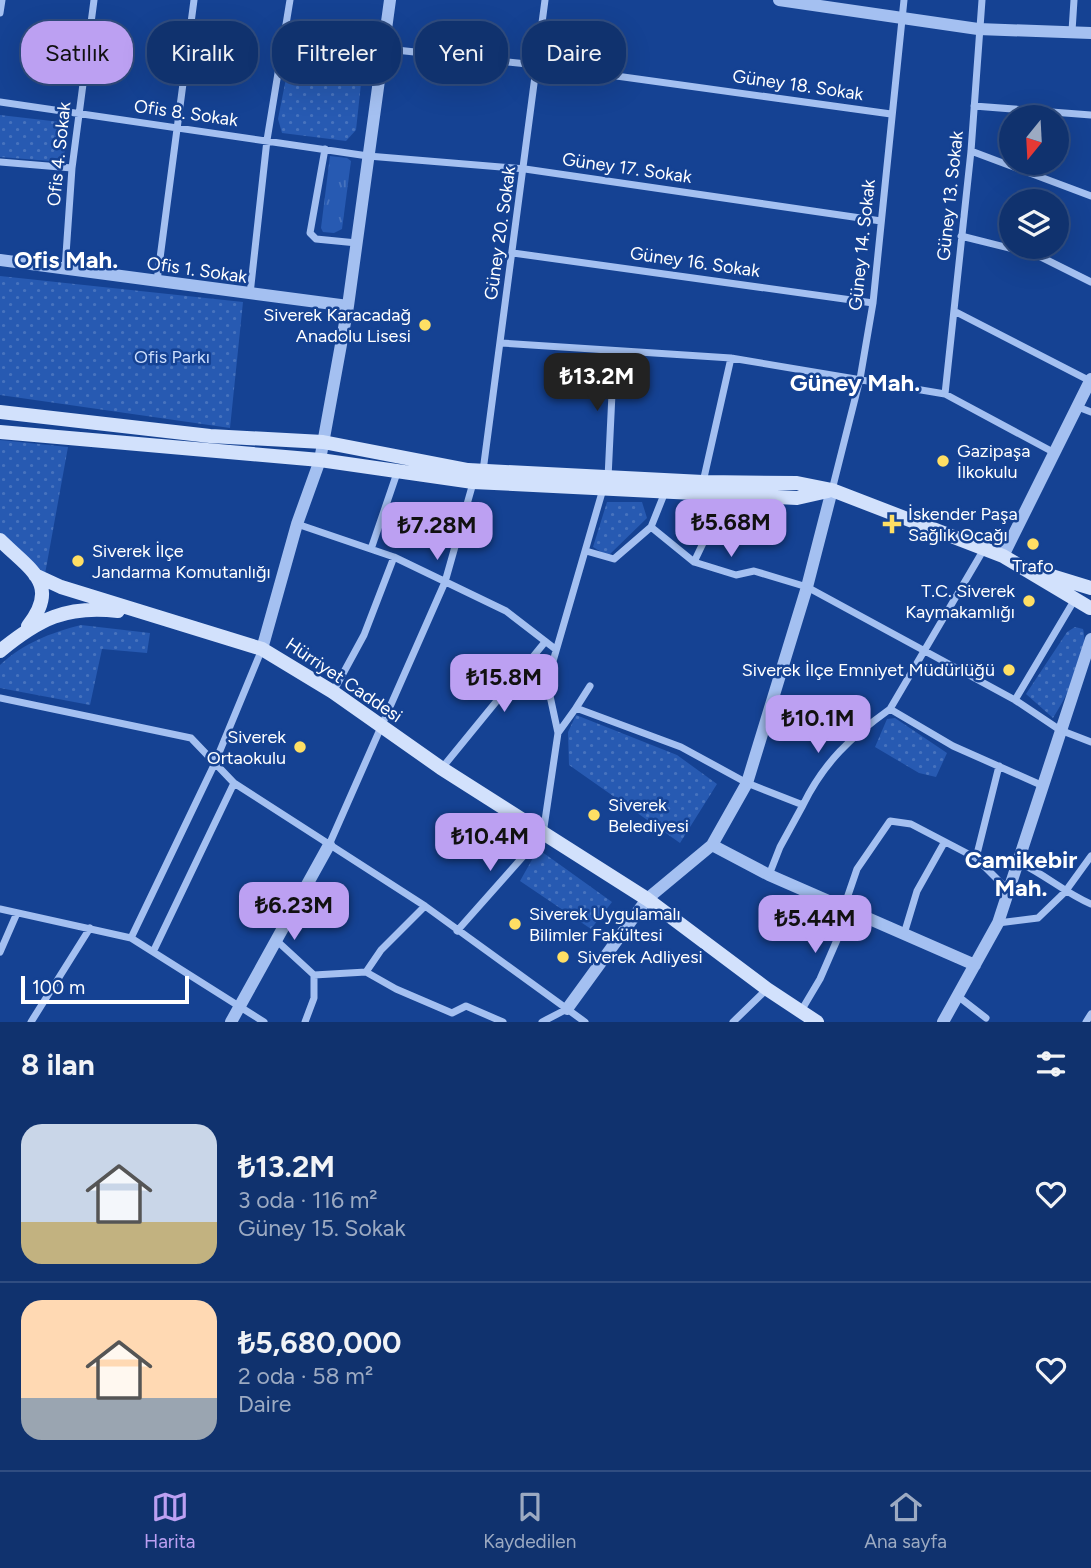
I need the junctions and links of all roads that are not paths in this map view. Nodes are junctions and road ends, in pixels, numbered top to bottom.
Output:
1 (2, 0) edge
2 (94, 0) edge
3 (194, 0) edge
4 (289, 0) edge
5 (390, 0) edge
6 (545, 0) edge
7 (779, 0) edge
8 (904, 0) edge
9 (982, 0) edge
10 (1074, 0) edge
11 (0, 13) edge
12 (901, 18) junction
13 (286, 21) edge
14 (387, 21) edge
15 (542, 21) edge
16 (978, 29) junction
17 (1072, 31) junction
18 (1091, 33) edge
19 (401, 52) edge
20 (522, 64) edge
21 (626, 77) edge
22 (276, 84) edge
23 (378, 84) edge
24 (535, 84) edge
25 (0, 102) edge
26 (974, 106) junction
27 (891, 114) junction
28 (1091, 115) edge
29 (79, 116) junction
30 (177, 127) junction
31 (267, 141) junction
32 (325, 149) junction
33 (971, 151) junction
34 (368, 156) junction
35 (0, 162) edge
36 (72, 168) junction
37 (525, 169) junction
38 (1091, 196) edge
39 (881, 221) junction
40 (961, 236) junction
41 (357, 243) junction
42 (513, 253) junction
43 (0, 260) edge
44 (65, 270) junction
45 (157, 282) junction
46 (1091, 282) edge
47 (250, 294) junction
48 (873, 303) junction
49 (348, 306) junction
50 (956, 312) junction
51 (501, 343) junction
52 (614, 351) junction
53 (731, 358) junction
54 (860, 379) junction
55 (1091, 380) edge
56 (945, 394) junction
57 (1078, 407) junction
58 (0, 412) edge
59 (1091, 412) edge
60 (0, 432) edge
61 (323, 442) junction
62 (1053, 452) junction
63 (320, 460) junction
64 (398, 470) junction
65 (478, 476) junction
66 (703, 482) junction
67 (606, 484) junction
68 (832, 490) junction
69 (665, 492) junction
70 (726, 495) junction
71 (297, 524) junction
72 (651, 527) junction
73 (0, 540) edge
74 (371, 548) junction
75 (984, 549) junction
76 (586, 551) junction
77 (1003, 556) junction
78 (394, 557) junction
79 (694, 562) junction
80 (1020, 567) junction
81 (35, 575) junction
82 (445, 582) junction
83 (807, 586) junction
84 (1091, 588) edge
85 (1075, 598) junction
86 (1091, 606) edge
87 (1091, 613) edge
88 (147, 614) junction
89 (25, 630) junction
90 (1091, 639) edge
91 (545, 642) junction
92 (554, 648) junction
93 (262, 649) junction
94 (0, 651) edge
95 (923, 651) junction
96 (1091, 671) edge
97 (590, 686) dead end
98 (333, 691) junction
99 (0, 698) edge
100 (1015, 701) junction
101 (576, 708) junction
102 (1070, 708) junction
103 (890, 709) junction
104 (380, 728) junction
105 (1060, 730) junction
106 (558, 733) junction
107 (1091, 742) edge
108 (214, 765) junction
109 (999, 766) junction
110 (441, 768) junction
111 (234, 783) junction
112 (747, 783) junction
113 (1041, 785) junction
114 (803, 805) junction
115 (543, 834) junction
116 (944, 843) junction
117 (329, 845) junction
118 (712, 845) junction
119 (1091, 856) edge
120 (976, 858) junction
121 (1020, 863) junction
122 (769, 875) junction
123 (1008, 890) junction
124 (1065, 892) junction
125 (647, 899) junction
126 (1091, 904) edge
127 (425, 906) junction
128 (847, 908) junction
129 (0, 909) edge
130 (17, 913) junction
131 (998, 923) junction
132 (90, 928) junction
133 (457, 931) junction
134 (904, 934) junction
135 (131, 938) junction
136 (276, 940) junction
137 (154, 950) junction
138 (0, 951) edge
139 (975, 964) junction
140 (366, 972) junction
141 (314, 975) junction
142 (767, 989) junction
143 (959, 996) junction
144 (239, 1009) junction
145 (567, 1009) junction
146 (801, 1011) junction
147 (1091, 1014) edge
148 (986, 1018) dead end
149 (31, 1022) edge
150 (231, 1022) edge
151 (264, 1022) edge
152 (304, 1022) edge
153 (503, 1022) edge
154 (542, 1022) edge
155 (585, 1022) edge
156 (733, 1022) edge
157 (817, 1022) edge
158 (943, 1022) edge
159 (1086, 1022) edge

1 - 11 street
2 - 29 street, Ofis 4. Sokak
3 - 30 street
4 - 13 street
5 - 14 street
6 - 15 street, Güney 20. Sokak
7 - 12 street
8 - 12 street, Güney 14. Sokak
9 - 16 street, Güney 13. Sokak
10 - 17 street
12 - 16 street
12 - 27 street, Güney 14. Sokak
16 - 17 street
16 - 26 street, Güney 13. Sokak
17 - 18 street
19 - 20 street, Güney 18. Sokak
21 - 27 street, Güney 18. Sokak
22 - 31 street
23 - 34 street
24 - 37 street, Güney 20. Sokak
25 - 29 street, Ofis 8. Sokak
26 - 28 street
26 - 33 street, Güney 13. Sokak
27 - 39 street, Güney 14. Sokak
29 - 30 street, Ofis 8. Sokak
29 - 36 street, Ofis 4. Sokak
30 - 31 street, Ofis 8. Sokak
30 - 45 street
31 - 32 street, Ofis 8. Sokak
31 - 47 street
32 - 34 street, Ofis 8. Sokak
32 - 41 street
33 - 38 street
33 - 40 street, Güney 13. Sokak
34 - 37 street, Güney 17. Sokak
34 - 41 street
35 - 36 street
36 - 44 street, Ofis 4. Sokak
37 - 39 street, Güney 17. Sokak
37 - 42 street, Güney 20. Sokak
39 - 48 street, Güney 14. Sokak
40 - 46 street
40 - 50 street, Güney 13. Sokak
41 - 49 street
42 - 48 street, Güney 16. Sokak
42 - 51 street, Güney 20. Sokak
43 - 44 street, Ofis 1. Sokak
44 - 45 street, Ofis 1. Sokak
45 - 47 street, Ofis 1. Sokak
47 - 49 street, Ofis 1. Sokak
48 - 54 street, Güney 14. Sokak
49 - 61 street
50 - 55 street
50 - 56 street, Güney 13. Sokak
51 - 52 street
51 - 65 street, Güney 20. Sokak
52 - 53 street
52 - 67 street
53 - 54 street
53 - 66 street
54 - 56 street
54 - 68 street, Güney 14. Sokak
55 - 57 street
56 - 62 street
57 - 59 street
57 - 62 street
58 - 61 main road
60 - 63 main road
61 - 63 street
61 - 65 main road
62 - 77 street
63 - 64 main road
63 - 71 street
64 - 65 main road
64 - 74 street
65 - 67 main road
65 - 82 street, Güney 20. Sokak
66 - 67 main road
66 - 68 main road
67 - 69 main road
67 - 76 street
68 - 70 main road
68 - 75 main road
68 - 83 street
69 - 70 main road
69 - 72 street
70 - 79 street
71 - 74 street
71 - 93 street
72 - 76 street
72 - 79 street
73 - 81 main road
74 - 78 street
75 - 77 main road
75 - 95 street
76 - 92 street
77 - 80 main road
78 - 82 street
78 - 98 street
79 - 83 street
80 - 84 main road
80 - 85 main road
81 - 88 main road
81 - 89 main road
82 - 91 street
82 - 104 street, Güney 20. Sokak
83 - 95 street
83 - 112 street
85 - 86 main road
85 - 100 street
86 - 87 main road
88 - 89 main road
88 - 93 main road, Hürriyet Caddesi
89 - 94 main road
90 - 102 street
91 - 92 street
91 - 110 street
92 - 106 street
93 - 98 main road, Hürriyet Caddesi
93 - 108 street
95 - 100 street
95 - 103 street
96 - 102 street
97 - 101 street
98 - 104 main road, Hürriyet Caddesi
99 - 108 street
100 - 105 street
101 - 106 street
101 - 112 street
102 - 105 street
103 - 109 street
103 - 114 street
104 - 110 main road, Hürriyet Caddesi
104 - 117 street, Güney 20. Sokak
105 - 107 street
105 - 113 street
106 - 115 street
108 - 111 street
108 - 135 street
109 - 113 street
109 - 120 street
110 - 115 main road, Hürriyet Caddesi
111 - 117 street
111 - 137 street
112 - 114 street
112 - 118 street
113 - 121 street
114 - 122 street
115 - 125 main road, Hürriyet Caddesi
115 - 133 street
116 - 120 street
116 - 128 street
116 - 134 street
117 - 127 street
117 - 136 street
118 - 122 street
118 - 125 street
119 - 124 street
120 - 123 street
121 - 123 street
121 - 124 street
122 - 128 street
123 - 131 street
124 - 126 street
124 - 131 street
125 - 142 main road, Hürriyet Caddesi
125 - 145 street
127 - 133 street
127 - 140 street
128 - 134 street
128 - 146 street
129 - 130 street
130 - 132 street
130 - 138 street
131 - 139 street
132 - 135 street
132 - 149 street
133 - 145 street
134 - 139 street
135 - 137 street
136 - 141 street
136 - 144 street
137 - 144 street
139 - 143 street
140 - 141 street
140 - 153 street
141 - 152 street
142 - 146 main road, Hürriyet Caddesi
142 - 156 street
143 - 148 street
143 - 158 street
144 - 150 street
144 - 151 street
145 - 154 street
145 - 155 street
146 - 157 main road, Hürriyet Caddesi
147 - 159 street

